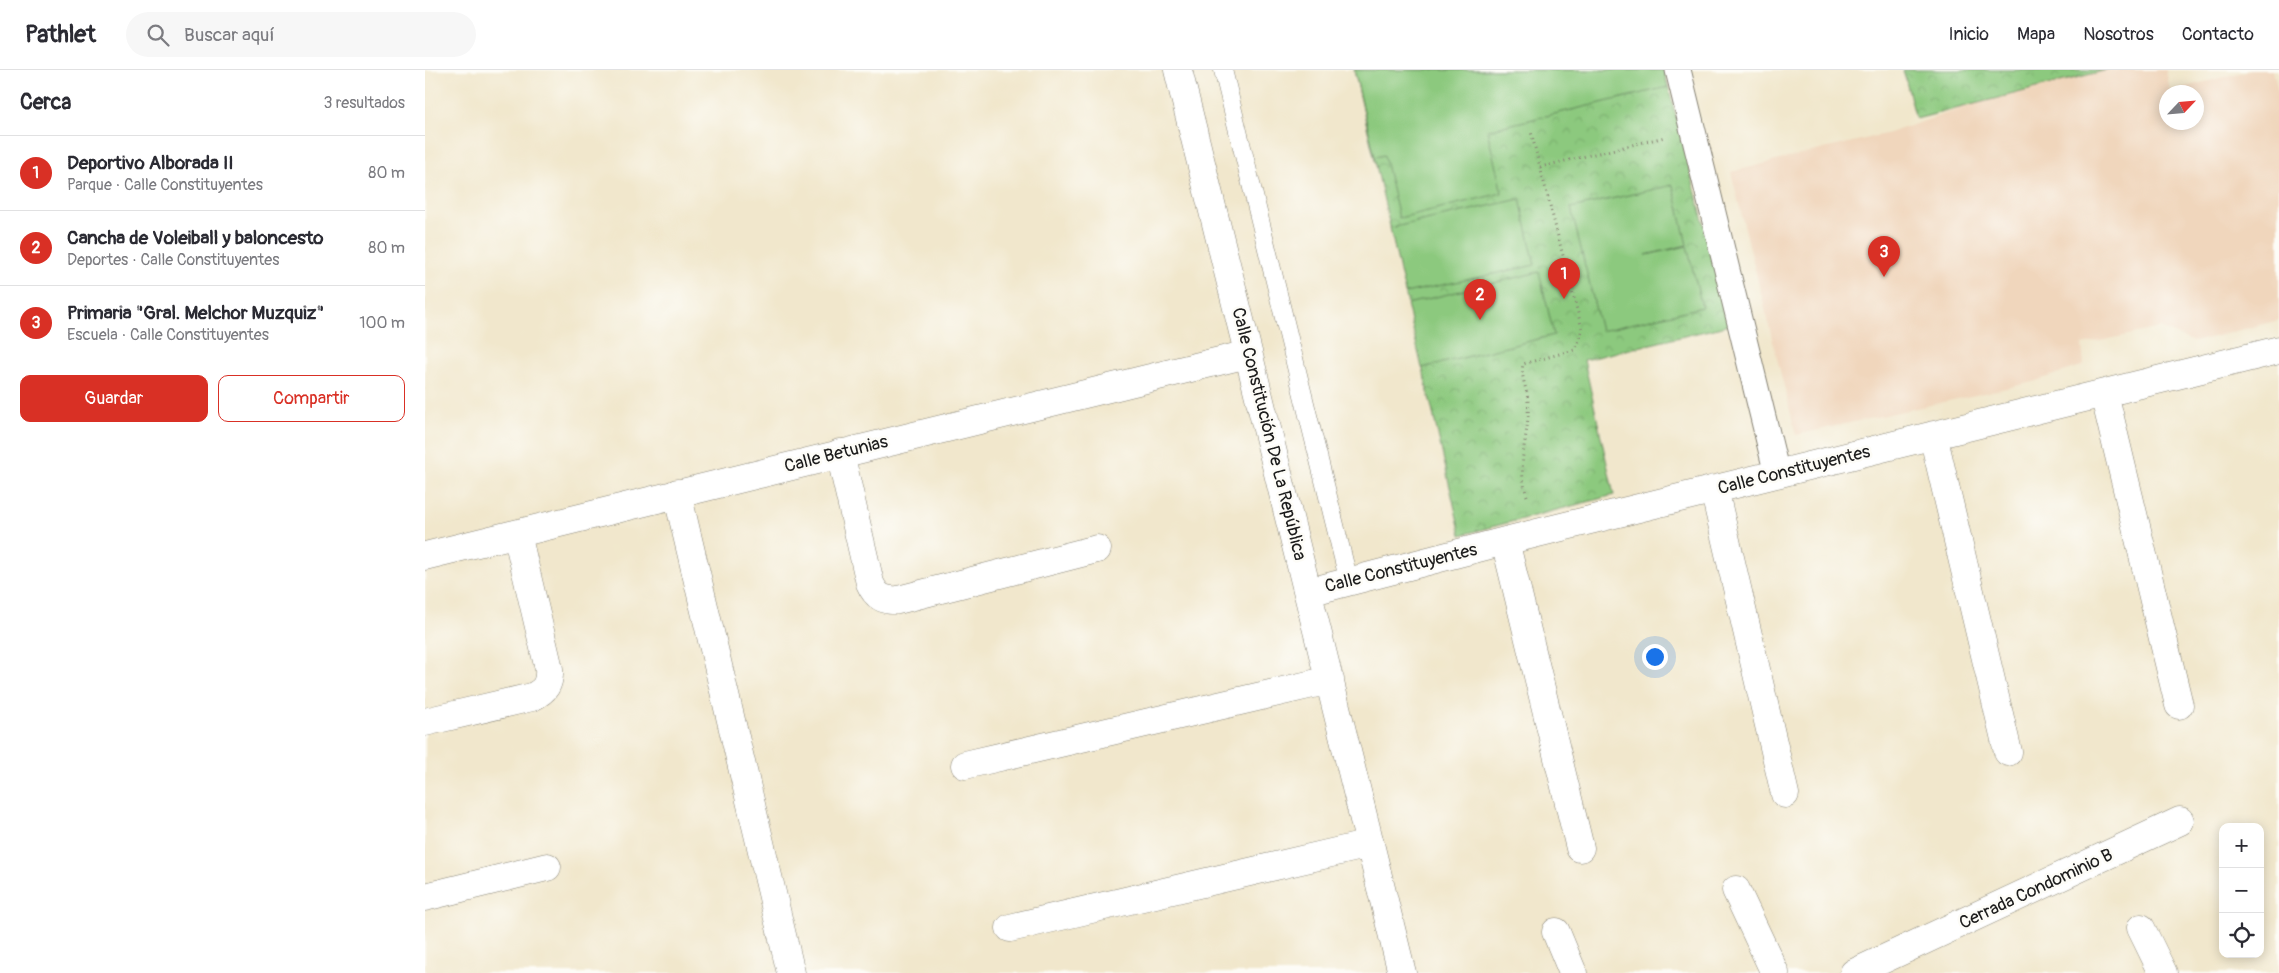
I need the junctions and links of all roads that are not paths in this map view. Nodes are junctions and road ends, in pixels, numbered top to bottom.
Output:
1 (1179, 70) edge
2 (1223, 70) edge
3 (1678, 70) edge
4 (2279, 350) edge
5 (1248, 354) junction
6 (2104, 393) junction
7 (1933, 435) junction
8 (840, 452) junction
9 (1777, 474) junction
10 (1714, 489) junction
11 (677, 494) junction
12 (517, 534) junction
13 (1505, 541) junction
14 (1097, 550) dead end
15 (425, 556) edge
16 (1349, 582) junction
17 (1309, 592) junction
18 (1330, 680) junction
19 (2179, 705) dead end
20 (425, 722) edge
21 (2008, 752) dead end
22 (965, 765) dead end
23 (1785, 794) dead end
24 (2180, 821) dead end
25 (1370, 844) junction
26 (1580, 848) dead end
27 (547, 867) dead end
28 (1737, 890) dead end
29 (425, 897) edge
30 (1010, 928) dead end
31 (2141, 928) dead end
32 (1556, 932) dead end
33 (1894, 964) edge
34 (791, 973) edge
35 (1402, 973) edge
36 (1573, 973) edge
37 (1775, 973) edge
38 (1854, 973) edge
39 (2163, 973) edge

1 - 5 street, Calle Constitución De La República
2 - 16 lane
3 - 9 street
4 - 6 street, Calle Constituyentes
5 - 8 street, Calle Betunias
5 - 17 street, Calle Constitución De La República
6 - 7 street, Calle Constituyentes
6 - 19 street
7 - 9 street, Calle Constituyentes
7 - 21 street
8 - 11 street, Calle Betunias
8 - 14 street
9 - 10 street, Calle Constituyentes
10 - 13 street, Calle Constituyentes
10 - 23 street
11 - 12 street, Calle Betunias
11 - 34 street
12 - 15 street, Calle Betunias
12 - 20 street
13 - 16 street, Calle Constituyentes
13 - 26 street
16 - 17 street, Calle Constituyentes
17 - 18 street, Calle Constitución De La República
18 - 22 street
18 - 25 street, Calle Constitución De La República
24 - 33 street, Cerrada Condominio B
25 - 30 street
25 - 35 street, Calle Constitución De La República
27 - 29 street
28 - 37 street
31 - 39 street
32 - 36 street
33 - 38 street, Cerrada Condominio B

